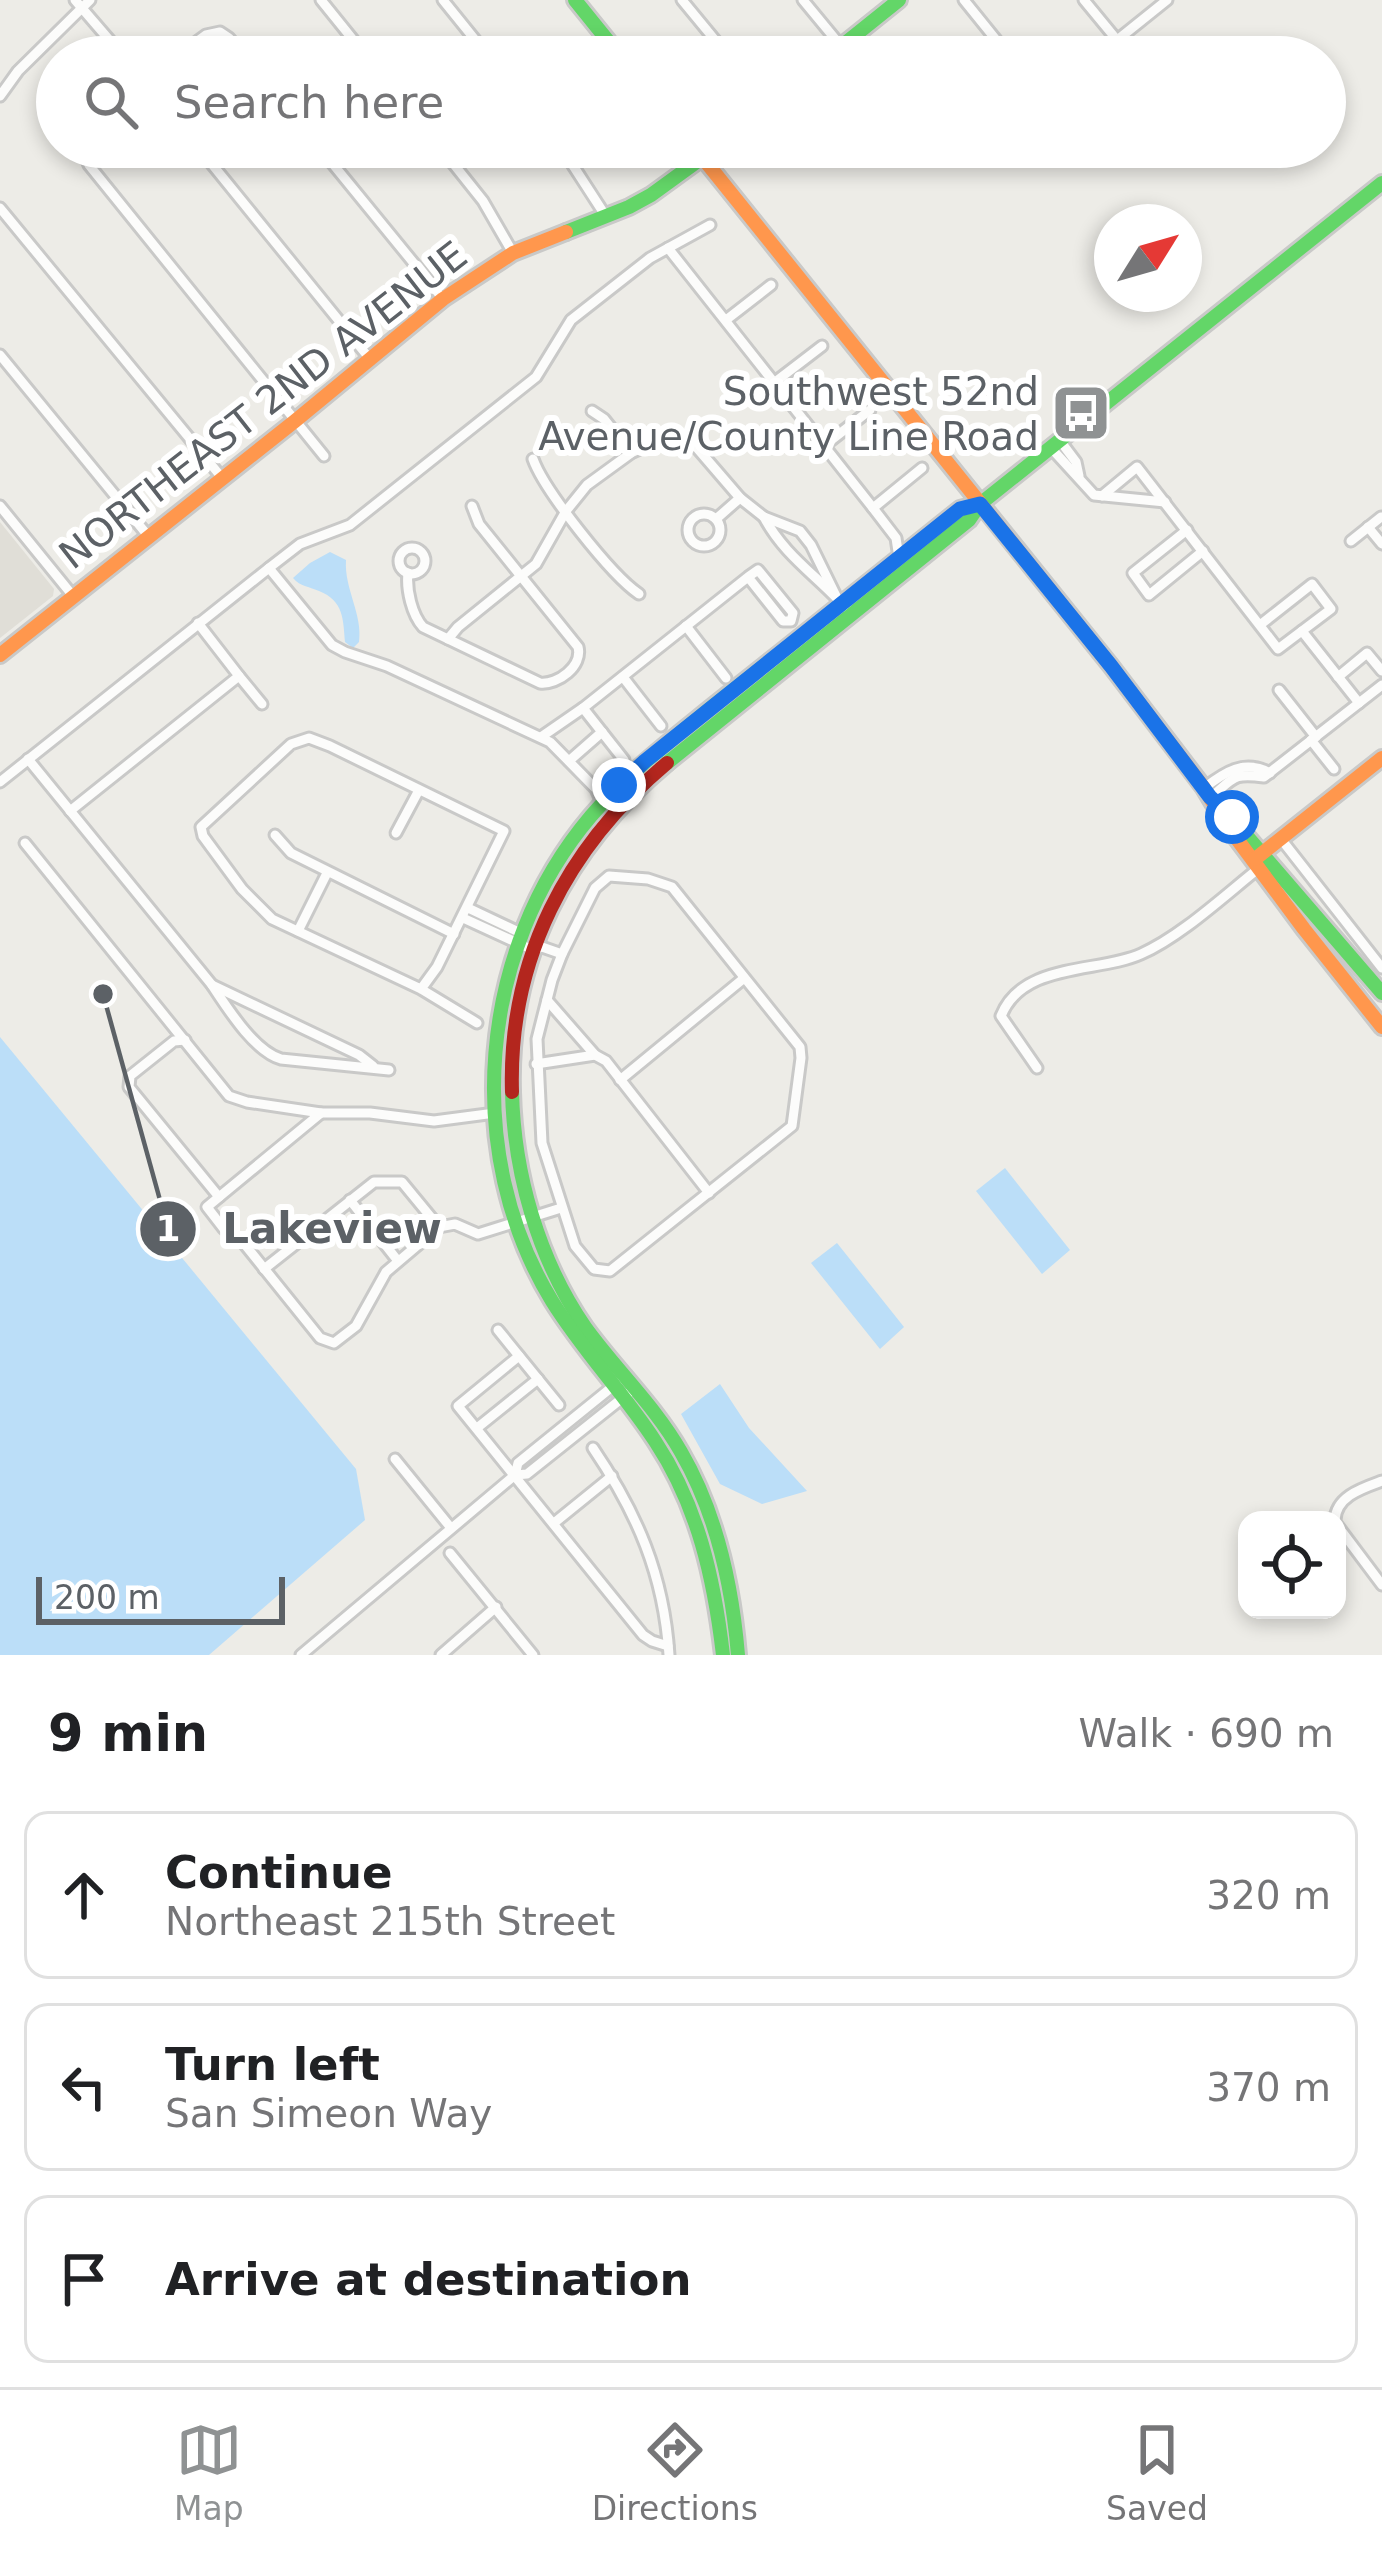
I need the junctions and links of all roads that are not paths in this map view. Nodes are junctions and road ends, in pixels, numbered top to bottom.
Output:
1 (320, 0) edge
2 (443, 0) edge
3 (575, 0) edge
4 (682, 0) edge
5 (803, 0) edge
6 (898, 0) edge
7 (964, 0) edge
8 (1084, 0) edge
9 (1167, 0) edge
10 (82, 2) edge
11 (51, 36) edge
12 (108, 36) edge
13 (350, 36) edge
14 (472, 36) edge
15 (604, 36) edge
16 (712, 36) edge
17 (833, 36) edge
18 (853, 36) edge
19 (993, 36) edge
20 (1114, 36) edge
21 (1122, 36) edge
22 (36, 52) edge
23 (0, 96) edge
24 (91, 168) edge
25 (215, 168) edge
26 (336, 168) edge
27 (457, 168) edge
28 (578, 168) edge
29 (681, 168) edge
30 (710, 168) edge
31 (1382, 182) edge
32 (0, 208) edge
33 (605, 215) junction
34 (710, 225) dead end
35 (668, 248) junction
36 (513, 253) junction
37 (771, 284) dead end
38 (443, 298) junction
39 (726, 320) junction
40 (822, 346) dead end
41 (0, 355) edge
42 (370, 359) junction
43 (775, 382) junction
44 (870, 410) dead end
45 (592, 412) dead end
46 (296, 421) junction
47 (825, 445) junction
48 (1056, 446) junction
49 (631, 453) junction
50 (324, 456) dead end
51 (532, 459) dead end
52 (922, 468) dead end
53 (223, 479) junction
54 (1102, 496) junction
55 (740, 498) junction
56 (1165, 502) junction
57 (980, 504) junction
58 (0, 506) edge
59 (472, 506) dead end
60 (873, 508) junction
61 (566, 511) junction
62 (764, 517) junction
63 (1382, 517) edge
64 (716, 519) dead end
65 (1368, 527) junction
66 (1187, 530) junction
67 (148, 537) junction
68 (1351, 541) dead end
69 (1382, 544) edge
70 (1203, 551) junction
71 (899, 558) junction
72 (269, 568) junction
73 (408, 573) dead end
74 (522, 576) junction
75 (748, 577) junction
76 (639, 594) dead end
77 (73, 596) junction
78 (844, 605) junction
79 (198, 623) junction
80 (686, 626) junction
81 (1260, 626) junction
82 (1302, 631) junction
83 (448, 639) junction
84 (0, 655) edge
85 (1382, 671) edge
86 (239, 676) junction
87 (1338, 676) junction
88 (623, 677) junction
89 (726, 678) dead end
90 (1382, 685) edge
91 (1279, 690) dead end
92 (1359, 703) junction
93 (262, 704) dead end
94 (583, 708) junction
95 (661, 725) dead end
96 (602, 733) junction
97 (546, 734) junction
98 (1314, 738) junction
99 (1382, 758) edge
100 (28, 759) junction
101 (571, 759) junction
102 (624, 760) junction
103 (641, 765) junction
104 (1334, 769) dead end
105 (0, 782) edge
106 (419, 790) junction
107 (617, 793) junction
108 (1207, 793) junction
109 (70, 811) junction
110 (396, 833) dead end
111 (275, 836) dead end
112 (1281, 839) junction
113 (25, 843) dead end
114 (1260, 861) junction
115 (327, 873) junction
116 (465, 913) junction
117 (298, 931) junction
118 (454, 934) junction
119 (530, 943) junction
120 (562, 954) junction
121 (1382, 968) edge
122 (743, 979) junction
123 (212, 985) junction
124 (421, 989) junction
125 (1382, 993) edge
126 (547, 1000) junction
127 (477, 1023) dead end
128 (1382, 1027) edge
129 (185, 1040) junction
130 (595, 1054) junction
131 (536, 1064) junction
132 (374, 1066) junction
133 (1037, 1068) dead end
134 (389, 1070) dead end
135 (620, 1080) junction
136 (502, 1112) junction
137 (321, 1113) junction
138 (709, 1193) junction
139 (219, 1197) junction
140 (350, 1200) junction
141 (561, 1208) junction
142 (531, 1219) junction
143 (515, 1224) junction
144 (440, 1227) junction
145 (224, 1229) dead end
146 (242, 1241) dead end
147 (398, 1261) junction
148 (264, 1269) junction
149 (497, 1330) dead end
150 (519, 1356) junction
151 (538, 1379) junction
152 (624, 1387) junction
153 (559, 1405) dead end
154 (477, 1428) junction
155 (593, 1448) dead end
156 (395, 1459) dead end
157 (514, 1475) junction
158 (613, 1476) junction
159 (1382, 1481) edge
160 (1336, 1511) edge
161 (554, 1523) junction
162 (451, 1528) junction
163 (1346, 1536) edge
164 (450, 1553) dead end
165 (1382, 1585) edge
166 (496, 1607) junction
167 (669, 1651) edge
168 (301, 1655) edge
169 (440, 1655) edge
170 (533, 1655) edge
171 (723, 1655) edge
172 (738, 1655) edge

1 - 13 street
2 - 14 street
3 - 15 street
4 - 16 street
5 - 17 street
6 - 18 street
7 - 19 street
8 - 20 street
9 - 21 street
10 - 11 street
10 - 12 street
22 - 23 street
24 - 46 street
25 - 42 street
26 - 38 street
27 - 36 street
28 - 33 street
29 - 33 street, NORTHEAST 2ND AVENUE
30 - 57 street
31 - 48 street
32 - 53 street
33 - 36 street, NORTHEAST 2ND AVENUE
34 - 35 street
35 - 39 street
35 - 72 street
36 - 38 street, NORTHEAST 2ND AVENUE
37 - 39 street
38 - 42 street, NORTHEAST 2ND AVENUE
39 - 43 street
40 - 43 street
41 - 67 street
42 - 46 street, NORTHEAST 2ND AVENUE
43 - 47 street
44 - 47 street
45 - 49 street
46 - 50 street
46 - 53 street, NORTHEAST 2ND AVENUE
47 - 60 street
48 - 54 street
48 - 57 street
49 - 55 street
49 - 61 street
51 - 61 street
52 - 60 street
53 - 67 street, NORTHEAST 2ND AVENUE
54 - 56 street
54 - 56 street
55 - 62 street
55 - 64 street
56 - 66 street
57 - 71 street
57 - 78 street
57 - 108 street
58 - 77 street
59 - 74 street
60 - 71 street
61 - 74 street
61 - 76 street
62 - 78 street
62 - 78 street
63 - 65 street
65 - 68 street
65 - 69 street
66 - 70 street
66 - 70 street
67 - 77 street, NORTHEAST 2ND AVENUE
70 - 81 street
71 - 78 street
72 - 79 street
72 - 97 street
73 - 83 street
74 - 83 street
74 - 83 street
75 - 75 street
75 - 80 street
77 - 84 street, NORTHEAST 2ND AVENUE
78 - 103 street
78 - 107 street
79 - 86 street
79 - 100 street
80 - 88 street
80 - 89 street
81 - 82 street
81 - 82 street
82 - 87 street
85 - 87 street
86 - 93 street
86 - 109 street
87 - 92 street
88 - 94 street
88 - 95 street
90 - 92 street
91 - 98 street
92 - 98 street
94 - 96 street
94 - 97 street
96 - 101 street
96 - 102 street
97 - 101 street
98 - 104 street
98 - 108 street
99 - 112 street
100 - 105 street
100 - 109 street
101 - 107 street
102 - 103 street
102 - 107 street
103 - 107 street
106 - 110 street
106 - 116 street
106 - 117 street
107 - 119 street
108 - 114 street
109 - 123 street
111 - 115 street
112 - 114 street
112 - 121 street
113 - 129 street
114 - 125 street
114 - 128 street
114 - 133 street
115 - 117 street
115 - 118 street
116 - 118 street
116 - 119 street
117 - 124 street
118 - 124 street
119 - 120 street
119 - 136 street
120 - 122 street
120 - 126 street
122 - 135 street
122 - 138 street
123 - 132 street
123 - 132 street
124 - 127 street
126 - 130 street
126 - 131 street
129 - 137 street
129 - 139 street
130 - 131 street
130 - 135 street
131 - 141 street
132 - 134 street
135 - 138 street
136 - 137 street
136 - 142 street
136 - 143 street
137 - 139 street
138 - 141 street
139 - 145 street
140 - 144 street
140 - 147 street
140 - 148 street
141 - 142 street
142 - 143 street
142 - 152 street
143 - 144 street
143 - 152 street
144 - 147 street
146 - 148 street
147 - 148 street
149 - 150 street
150 - 151 street
150 - 154 street
151 - 153 street
151 - 154 street
152 - 157 street
152 - 171 street
152 - 172 street
154 - 157 street
155 - 158 street
156 - 162 street
157 - 161 street
157 - 162 street
158 - 161 street
158 - 167 street
159 - 160 street
161 - 167 street
162 - 168 street
163 - 165 street
164 - 166 street
166 - 169 street
166 - 170 street

